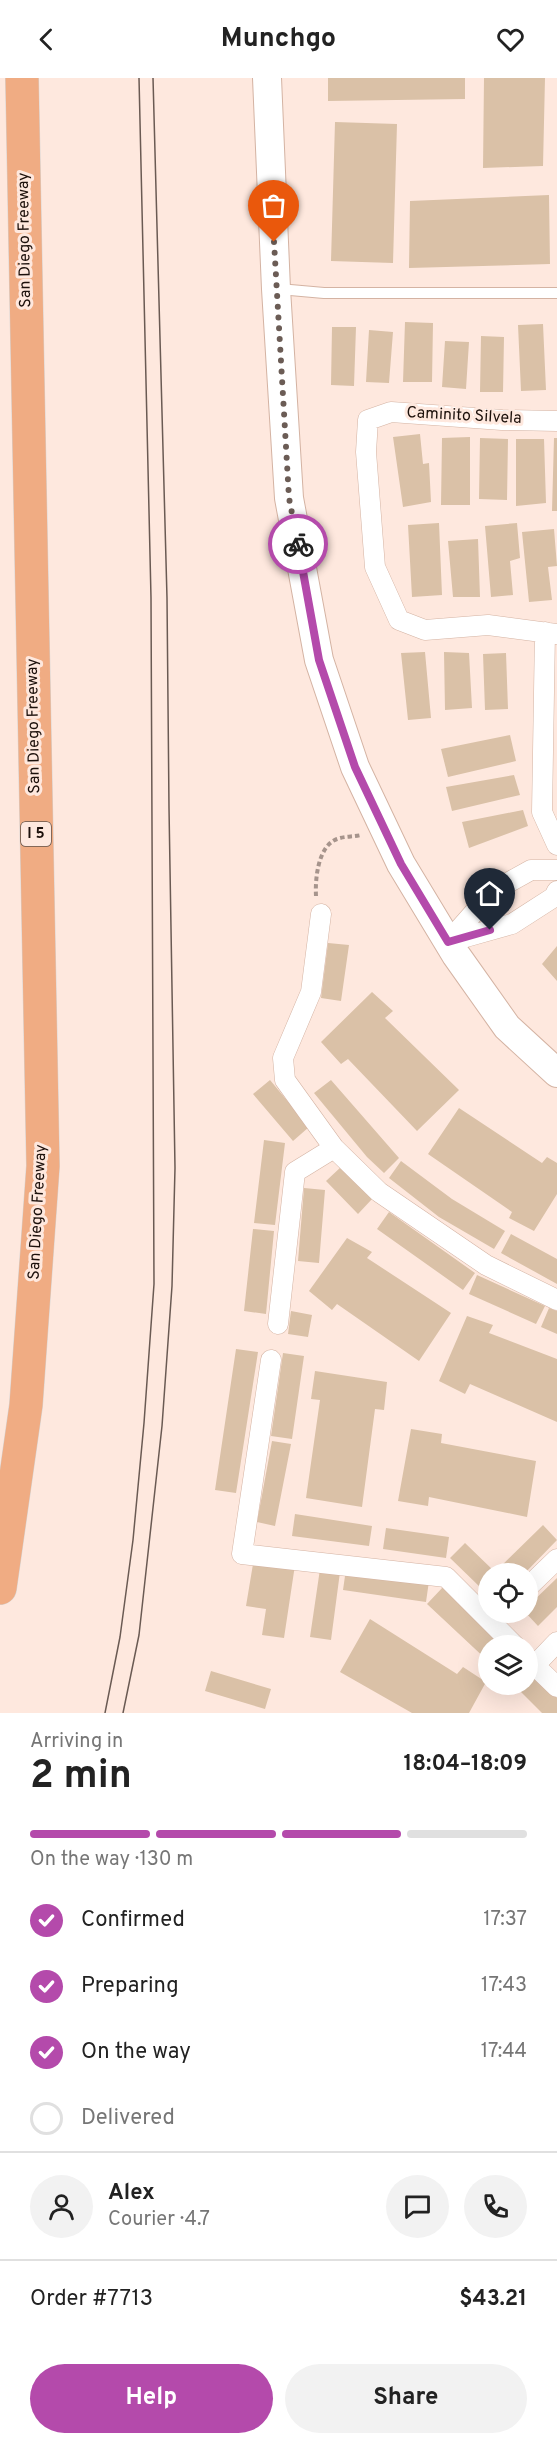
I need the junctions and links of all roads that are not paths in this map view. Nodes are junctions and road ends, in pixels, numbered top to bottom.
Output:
1 (22, 78) edge
2 (267, 78) edge
3 (276, 289) junction
4 (557, 293) edge
5 (557, 421) edge
6 (551, 633) edge
7 (557, 844) edge
8 (557, 870) edge
9 (557, 891) edge
10 (321, 914) road end
11 (448, 942) junction
12 (557, 1073) edge
13 (334, 1148) junction
14 (557, 1300) edge
15 (278, 1324) dead end
16 (271, 1360) dead end
17 (557, 1559) edge
18 (538, 1577) edge
19 (0, 1588) edge
20 (478, 1603) edge
21 (557, 1642) edge
22 (538, 1657) edge
23 (538, 1669) edge
24 (557, 1688) edge

1 - 19 highway, San Diego Freeway / I 5
2 - 3 street
3 - 4 lane
3 - 11 street
5 - 6 street, Caminito Silvela
6 - 7 street
8 - 11 street
9 - 11 street
10 - 13 street
11 - 12 street
13 - 14 street
13 - 15 street
16 - 20 street
17 - 18 street
21 - 22 street
23 - 24 street

